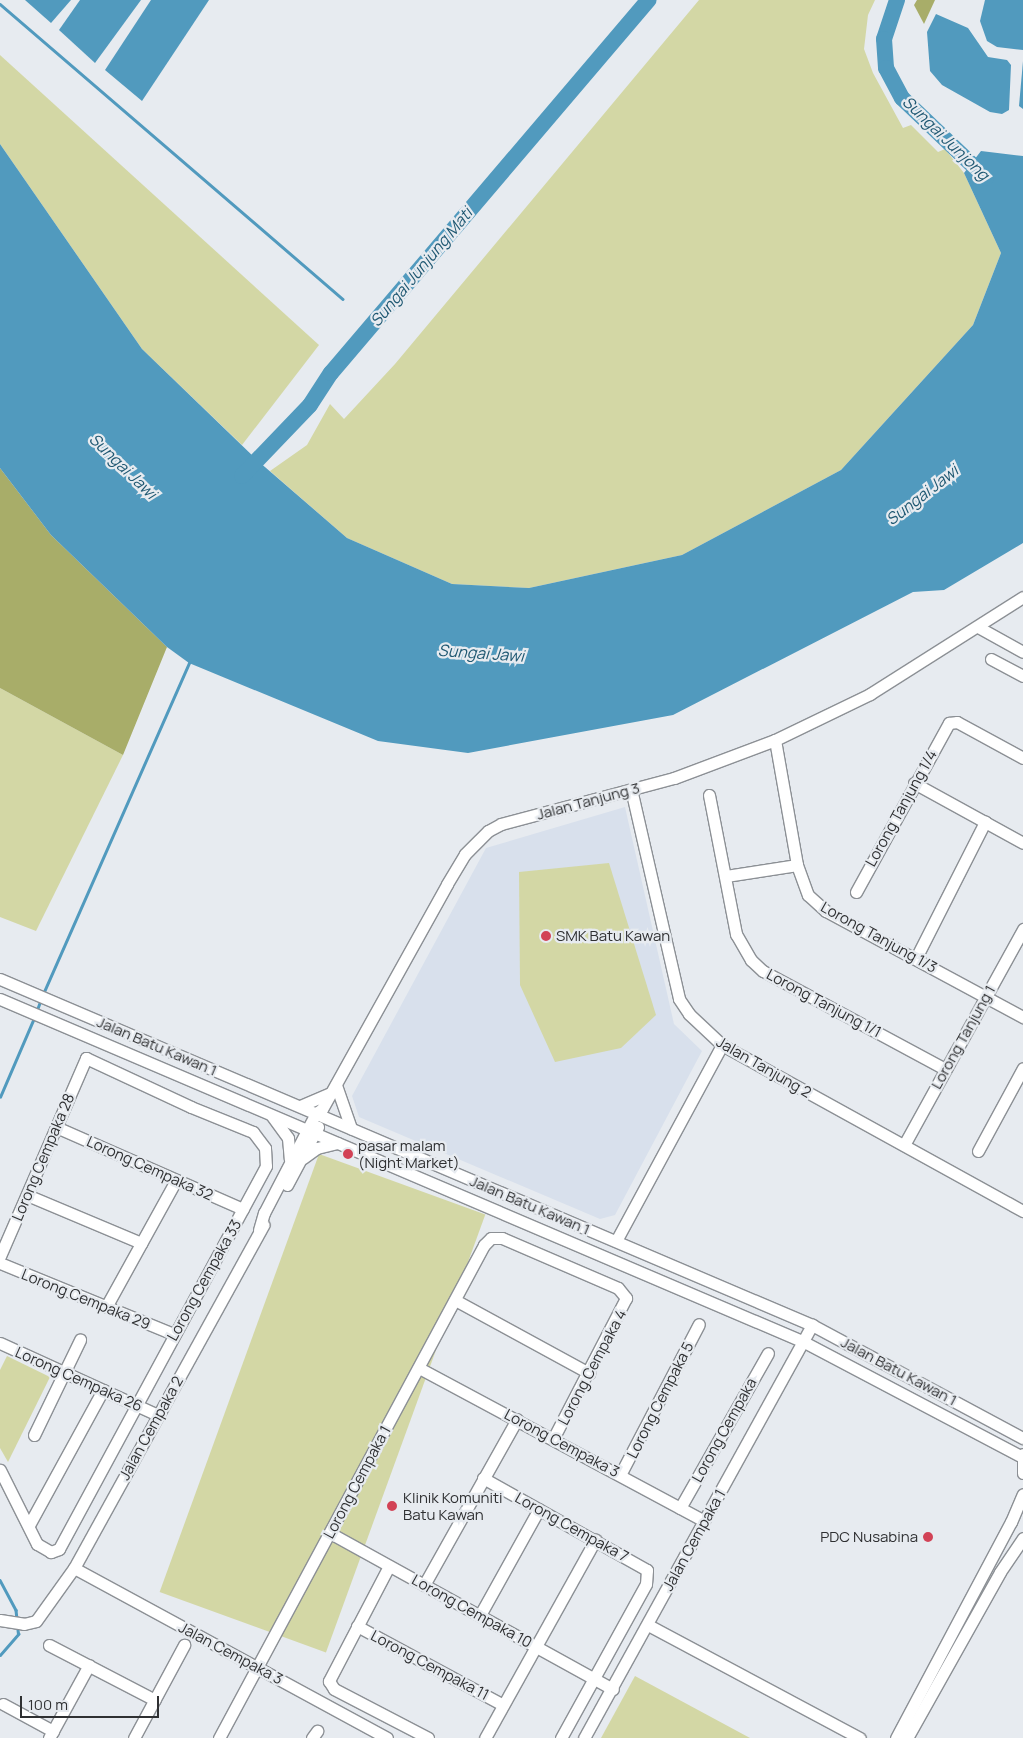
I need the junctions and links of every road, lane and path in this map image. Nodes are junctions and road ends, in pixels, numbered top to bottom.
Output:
1 (1023, 597) edge
2 (978, 628) junction
3 (1023, 652) edge
4 (991, 659) dead end
5 (1023, 676) edge
6 (775, 740) junction
7 (1023, 758) edge
8 (914, 783) junction
9 (631, 789) junction
10 (709, 795) dead end
11 (985, 822) junction
12 (1023, 843) edge
13 (797, 865) junction
14 (726, 876) junction
15 (856, 892) dead end
16 (1023, 929) edge
17 (916, 958) junction
18 (0, 979) edge
19 (985, 996) junction
20 (0, 999) edge
21 (1023, 1017) edge
22 (722, 1045) junction
23 (86, 1058) joint
24 (1023, 1068) edge
25 (945, 1069) junction
26 (334, 1088) junction
27 (300, 1106) junction
28 (320, 1113) junction
29 (270, 1114) junction
30 (56, 1127) junction
31 (351, 1128) junction
32 (311, 1132) junction
33 (337, 1143) junction
34 (904, 1145) junction
35 (978, 1151) dead end
36 (300, 1160) junction
37 (288, 1166) junction
38 (176, 1180) junction
39 (27, 1195) junction
40 (243, 1209) junction
41 (1023, 1211) edge
42 (259, 1230) junction
43 (616, 1241) junction
44 (141, 1243) junction
45 (0, 1256) edge
46 (0, 1264) edge
47 (625, 1294) joint
48 (455, 1300) junction
49 (106, 1307) junction
50 (699, 1324) dead end
51 (812, 1325) junction
52 (173, 1334) junction
53 (80, 1340) dead end
54 (804, 1342) junction
55 (0, 1343) edge
56 (768, 1353) dead end
57 (419, 1368) junction
58 (588, 1373) junction
59 (66, 1374) junction
60 (103, 1390) junction
61 (135, 1405) junction
62 (158, 1416) junction
63 (516, 1418) junction
64 (34, 1434) dead end
65 (1023, 1438) edge
66 (553, 1439) junction
67 (1023, 1456) edge
68 (0, 1470) edge
69 (1023, 1473) edge
70 (620, 1475) junction
71 (483, 1478) junction
72 (1023, 1494) edge
73 (680, 1508) junction
74 (539, 1509) junction
75 (704, 1521) junction
76 (29, 1525) junction
77 (330, 1533) junction
78 (1023, 1538) edge
79 (594, 1540) junction
80 (390, 1566) junction
81 (74, 1568) junction
82 (646, 1584) joint
83 (424, 1585) junction
84 (480, 1615) junction
85 (0, 1620) edge
86 (648, 1625) junction
87 (357, 1626) junction
88 (50, 1645) dead end
89 (184, 1646) dead end
90 (536, 1646) junction
91 (88, 1665) junction
92 (258, 1667) junction
93 (594, 1678) junction
94 (613, 1689) junction
95 (155, 1700) junction
96 (3, 1704) dead end
97 (503, 1704) junction
98 (51, 1735) edge
99 (134, 1738) edge
100 (219, 1738) edge
101 (387, 1738) edge
102 (428, 1738) edge
103 (484, 1738) edge
104 (561, 1738) edge
105 (584, 1738) edge
106 (860, 1738) edge
107 (896, 1738) edge
108 (907, 1738) edge

1 - 2 street, Jalan Tanjung 3
2 - 3 street
2 - 6 street, Jalan Tanjung 3
4 - 5 street
6 - 9 street, Jalan Tanjung 3
6 - 13 street, Lorong Tanjung 1/3
7 - 8 street, Lorong Tanjung 1/4
8 - 11 street
8 - 15 street, Lorong Tanjung 1/4
9 - 22 street, Jalan Tanjung 2
9 - 26 street, Jalan Tanjung 3
10 - 14 street, Lorong Tanjung 1/1
11 - 12 street
11 - 17 street
13 - 14 street
13 - 17 street, Lorong Tanjung 1/3
14 - 25 street, Lorong Tanjung 1/1
16 - 19 street, Lorong Tanjung 1
17 - 19 street, Lorong Tanjung 1/3
18 - 27 street, Jalan Batu Kawan 1
19 - 21 street, Lorong Tanjung 1/3
19 - 25 street, Lorong Tanjung 1
20 - 29 street, Jalan Batu Kawan 1
22 - 34 street, Jalan Tanjung 2
22 - 43 street
23 - 30 street, Lorong Cempaka 28
23 - 40 street, Lorong Cempaka 33
24 - 35 street
25 - 34 street, Lorong Tanjung 1
26 - 27 street
26 - 28 street, Jalan Tanjung 3
26 - 31 street
27 - 28 street, Jalan Batu Kawan 1
28 - 31 street, Jalan Batu Kawan 1
28 - 32 street, Jalan Cempaka 2
29 - 32 street, Jalan Batu Kawan 1
29 - 37 street
30 - 38 street, Lorong Cempaka 32
30 - 39 street, Lorong Cempaka 28
31 - 43 street, Jalan Batu Kawan 1
32 - 33 street, Jalan Batu Kawan 1
32 - 36 street, Jalan Cempaka 2
32 - 37 street, Jalan Cempaka 2
33 - 36 street
33 - 54 street, Jalan Batu Kawan 1
34 - 41 street, Jalan Tanjung 2
36 - 42 street, Jalan Cempaka 2
37 - 42 street, Jalan Cempaka 2
38 - 40 street, Lorong Cempaka 32
38 - 44 street
39 - 44 street
39 - 45 street, Lorong Cempaka 28
40 - 52 street, Lorong Cempaka 33
42 - 62 street, Jalan Cempaka 2
43 - 51 street, Jalan Batu Kawan 1
44 - 49 street
46 - 49 street, Lorong Cempaka 29
47 - 48 street, Lorong Cempaka 1
47 - 58 street, Lorong Cempaka 4
48 - 57 street, Lorong Cempaka 1
48 - 58 street
49 - 52 street, Lorong Cempaka 29
50 - 70 street, Lorong Cempaka 5
51 - 54 street, Jalan Cempaka 1
51 - 65 street, Jalan Batu Kawan 1
52 - 61 street, Lorong Cempaka 33
53 - 59 street
54 - 67 street, Jalan Batu Kawan 1
54 - 75 street, Jalan Cempaka 1
55 - 59 street, Lorong Cempaka 26
56 - 73 street, Lorong Cempaka
57 - 63 street, Lorong Cempaka 3
57 - 77 street, Lorong Cempaka 1
58 - 66 street, Lorong Cempaka 4
59 - 60 street, Lorong Cempaka 26
59 - 64 street
60 - 61 street, Lorong Cempaka 26
60 - 76 street
61 - 62 street, Lorong Cempaka 26
61 - 76 street, Lorong Cempaka 33
62 - 81 street, Jalan Cempaka 2
63 - 66 street, Lorong Cempaka 3
63 - 71 street
66 - 70 street, Lorong Cempaka 3
67 - 69 street
68 - 76 street
70 - 73 street, Lorong Cempaka 3
71 - 74 street, Lorong Cempaka 7
71 - 83 street
72 - 107 street
73 - 75 street, Lorong Cempaka 3
74 - 79 street, Lorong Cempaka 7
74 - 84 street
75 - 86 street, Jalan Cempaka 1
77 - 80 street, Lorong Cempaka 10
77 - 92 street, Lorong Cempaka 1
78 - 108 street
79 - 82 street, Lorong Cempaka 7
79 - 90 street
80 - 83 street, Lorong Cempaka 10
80 - 87 street
81 - 85 street, Jalan Cempaka 2
81 - 92 street, Jalan Cempaka 3
82 - 93 street, Jalan Cempaka 1
83 - 84 street, Lorong Cempaka 10
84 - 90 street, Lorong Cempaka 10
86 - 94 street, Jalan Cempaka 1
86 - 106 street
87 - 97 street, Lorong Cempaka 11
87 - 102 street
88 - 91 street
89 - 95 street
90 - 93 street, Lorong Cempaka 10
90 - 97 street
91 - 95 street
91 - 98 street
92 - 100 street, Lorong Cempaka 1
92 - 101 street, Jalan Cempaka 3
93 - 94 street, Lorong Cempaka 10
93 - 104 street, Jalan Cempaka 1
94 - 105 street, Jalan Cempaka 1
95 - 99 street
96 - 98 street
97 - 103 street

